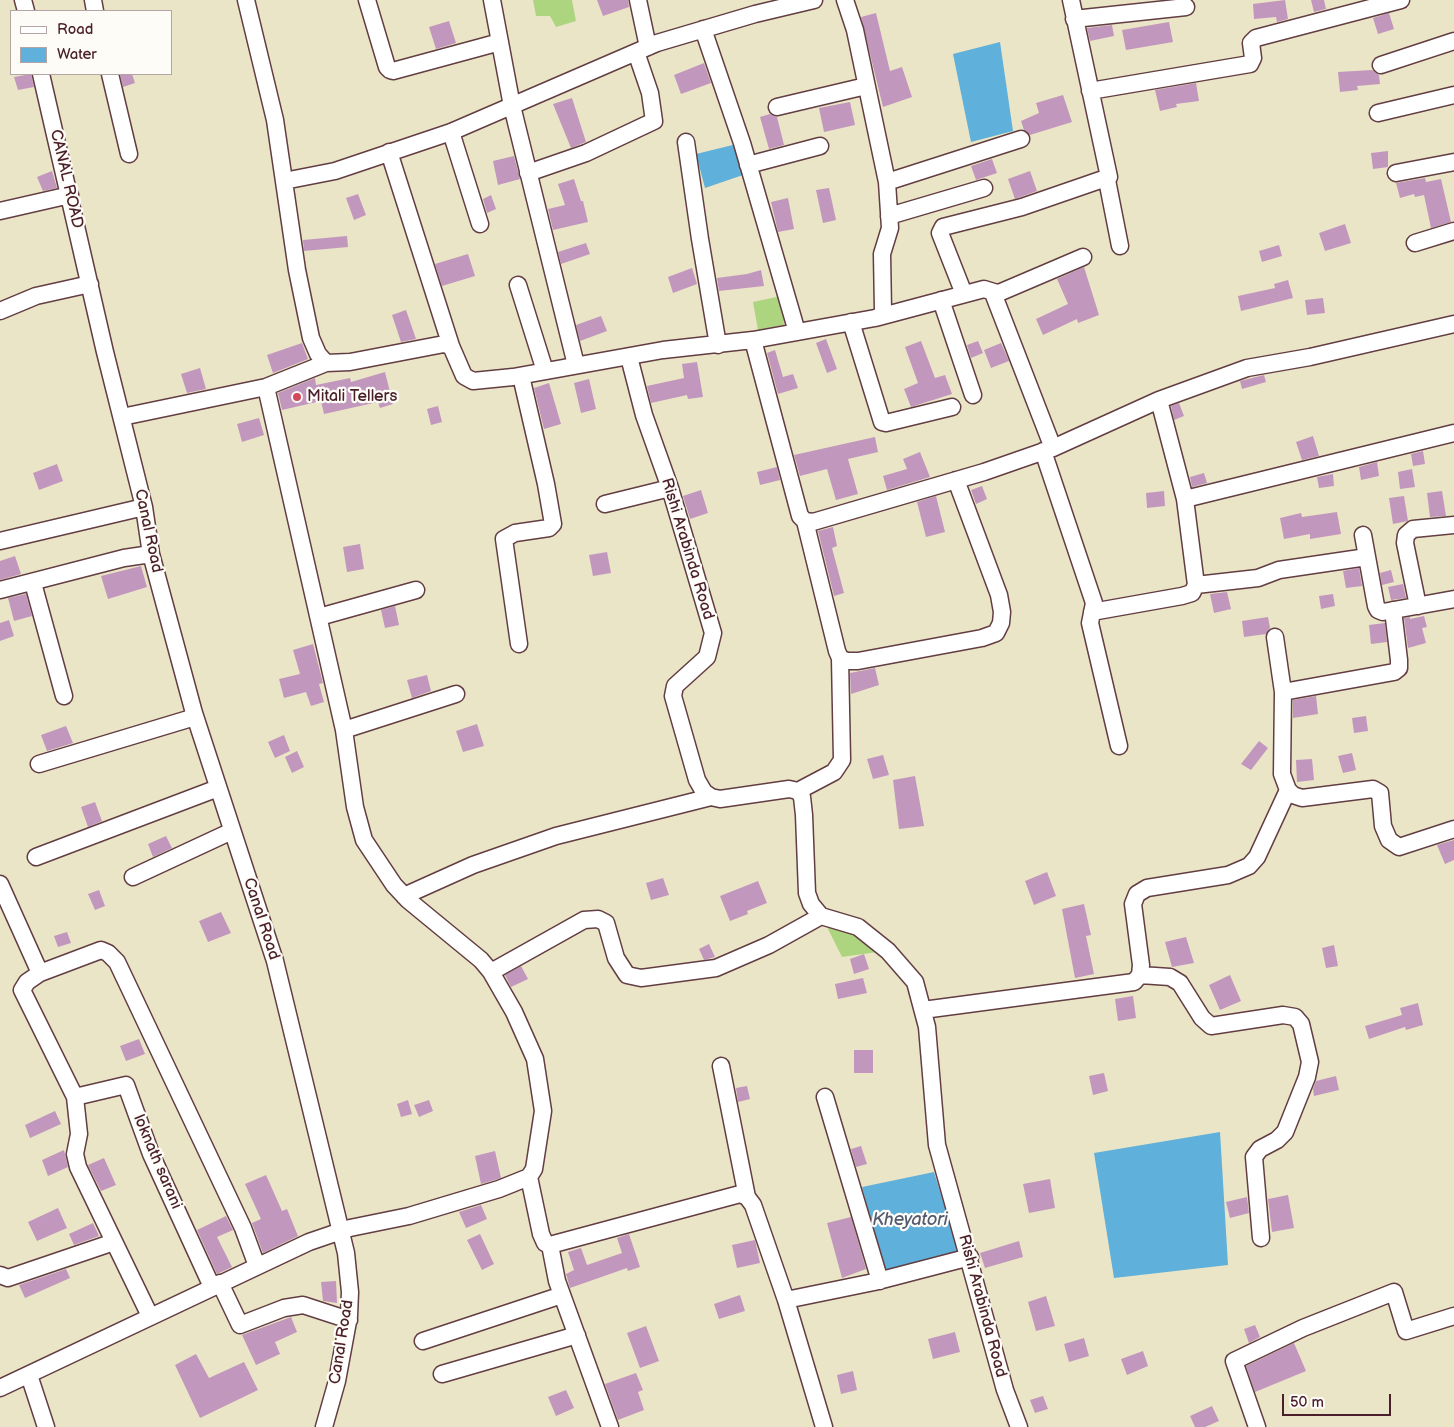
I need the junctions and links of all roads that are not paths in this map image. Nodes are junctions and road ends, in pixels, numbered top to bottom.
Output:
1 (246, 0) edge
2 (367, 0) edge
3 (492, 0) edge
4 (638, 0) edge
5 (814, 0) edge
6 (1071, 0) edge
7 (1402, 0) edge
8 (850, 2) edge
9 (753, 7) edge
10 (1186, 7) dead end
11 (1074, 18) junction
12 (703, 29) junction
13 (1454, 41) edge
14 (500, 42) junction
15 (642, 50) junction
16 (1381, 65) dead end
17 (41, 75) edge
18 (110, 75) edge
19 (866, 86) junction
20 (1090, 91) junction
21 (1454, 96) edge
22 (512, 106) junction
23 (777, 106) dead end
24 (1378, 113) dead end
25 (451, 132) junction
26 (1021, 139) dead end
27 (686, 142) dead end
28 (820, 146) dead end
29 (389, 152) junction
30 (129, 154) dead end
31 (1454, 162) edge
32 (748, 165) junction
33 (528, 173) junction
34 (1396, 173) dead end
35 (1107, 180) junction
36 (284, 181) junction
37 (887, 182) junction
38 (984, 188) dead end
39 (70, 195) junction
40 (0, 212) edge
41 (889, 216) junction
42 (480, 224) dead end
43 (1454, 231) edge
44 (1415, 243) dead end
45 (1120, 246) dead end
46 (1083, 257) dead end
47 (90, 284) junction
48 (518, 285) dead end
49 (993, 293) junction
50 (964, 294) junction
51 (941, 300) junction
52 (0, 312) edge
53 (881, 316) junction
54 (851, 322) junction
55 (1454, 324) edge
56 (797, 332) junction
57 (753, 340) junction
58 (718, 344) junction
59 (451, 346) junction
60 (629, 357) junction
61 (326, 363) junction
62 (576, 365) junction
63 (545, 371) junction
64 (521, 376) junction
65 (266, 386) junction
66 (974, 395) dead end
67 (1159, 400) junction
68 (952, 407) dead end
69 (130, 416) junction
70 (1454, 433) edge
71 (1048, 450) junction
72 (956, 480) junction
73 (670, 488) junction
74 (1185, 499) junction
75 (605, 504) dead end
76 (144, 507) junction
77 (805, 521) junction
78 (1454, 525) edge
79 (1363, 536) dead end
80 (0, 540) edge
81 (151, 554) junction
82 (1367, 557) junction
83 (33, 583) junction
84 (1196, 586) junction
85 (0, 590) edge
86 (416, 590) dead end
87 (1454, 600) edge
88 (1418, 606) junction
89 (1393, 610) junction
90 (1092, 612) junction
91 (319, 617) junction
92 (1276, 637) dead end
93 (519, 644) dead end
94 (840, 658) junction
95 (1283, 692) junction
96 (456, 694) dead end
97 (64, 696) dead end
98 (195, 718) junction
99 (344, 730) junction
100 (1120, 746) dead end
101 (38, 764) dead end
102 (218, 788) junction
103 (1288, 790) junction
104 (798, 791) junction
105 (711, 797) junction
106 (1454, 829) edge
107 (232, 831) junction
108 (36, 857) dead end
109 (133, 877) dead end
110 (0, 884) edge
111 (404, 896) junction
112 (6, 909) edge
113 (821, 916) junction
114 (491, 972) junction
115 (40, 973) junction
116 (1140, 975) junction
117 (923, 1010) junction
118 (721, 1066) dead end
119 (825, 1097) dead end
120 (75, 1098) junction
121 (529, 1177) junction
122 (747, 1197) junction
123 (345, 1230) junction
124 (1261, 1238) dead end
125 (114, 1242) junction
126 (550, 1245) junction
127 (970, 1257) junction
128 (257, 1266) junction
129 (0, 1275) edge
130 (880, 1281) junction
131 (216, 1285) junction
132 (562, 1295) junction
133 (786, 1300) junction
134 (150, 1316) junction
135 (1454, 1316) edge
136 (349, 1320) junction
137 (577, 1335) junction
138 (423, 1341) dead end
139 (442, 1374) dead end
140 (29, 1375) junction
141 (0, 1388) edge
142 (46, 1427) edge
143 (324, 1427) edge
144 (610, 1427) edge
145 (824, 1427) edge
146 (1019, 1427) edge
147 (1257, 1427) edge

1 - 36 street
2 - 14 street
3 - 14 street
4 - 15 street
5 - 9 street
6 - 11 street
7 - 20 street
8 - 19 street
9 - 12 street
10 - 11 street
11 - 20 street
12 - 15 street
12 - 32 street
13 - 16 street
14 - 22 street
15 - 22 street
15 - 33 street
17 - 39 street, CANAL ROAD
18 - 30 street
19 - 23 street
19 - 37 street
20 - 35 street
21 - 24 street
22 - 25 street
22 - 33 street
25 - 29 street
25 - 42 street
26 - 37 street
27 - 58 street
28 - 32 street
29 - 36 street
29 - 59 street
31 - 34 street
32 - 56 street
33 - 62 street
35 - 45 street
35 - 50 street
36 - 61 street
37 - 41 street
38 - 41 street
39 - 40 street
39 - 47 street, CANAL ROAD
41 - 53 street
43 - 44 street
46 - 49 street
47 - 52 street
47 - 69 street, CANAL ROAD
48 - 63 street
49 - 50 street
49 - 71 street
50 - 51 street
51 - 53 street
51 - 66 street
53 - 54 street
54 - 56 street
54 - 68 street
55 - 67 street
56 - 57 street
57 - 58 street
57 - 77 street
58 - 60 street
59 - 61 street
59 - 64 street
60 - 62 street
60 - 73 street, Rishi Arabinda Road
61 - 65 street
62 - 63 street
63 - 64 street
64 - 93 street
65 - 69 street
65 - 91 street
67 - 71 street
67 - 74 street
69 - 76 street, Canal Road
70 - 74 street
71 - 72 street
71 - 90 street
72 - 77 street
72 - 94 street
73 - 75 street
73 - 105 street, Rishi Arabinda Road
74 - 84 street
76 - 80 street
76 - 81 street, Canal Road
77 - 94 street
78 - 88 street
79 - 82 street
81 - 83 street
81 - 98 street, Canal Road
82 - 84 street
82 - 89 street
83 - 85 street
83 - 97 street
84 - 90 street
86 - 91 street
87 - 88 street
88 - 89 street
89 - 95 street
90 - 100 street
91 - 99 street
92 - 95 street
94 - 104 street
95 - 103 street
96 - 99 street
98 - 101 street
98 - 102 street, Canal Road
99 - 111 street
102 - 107 street, Canal Road
102 - 108 street
103 - 106 street
103 - 116 street
104 - 105 street
104 - 113 street
105 - 111 street
107 - 109 street
107 - 123 street, Canal Road
110 - 112 street
111 - 114 street
112 - 115 street
113 - 114 street
113 - 117 street, Rishi Arabinda Road
114 - 121 street
115 - 120 street
115 - 128 street
116 - 117 street
116 - 124 street
117 - 127 street, Rishi Arabinda Road
118 - 122 street
119 - 130 street
120 - 125 street
120 - 131 street, loknath sarani
121 - 123 street
121 - 126 street
122 - 126 street
122 - 133 street
123 - 128 street
123 - 136 street, Canal Road
125 - 129 street
125 - 134 street
126 - 132 street
127 - 130 street
127 - 146 street, Rishi Arabinda Road
128 - 131 street
130 - 133 street
131 - 134 street
131 - 136 street
132 - 137 street
132 - 138 street
133 - 145 street
134 - 140 street
135 - 147 street
136 - 143 street, Canal Road
137 - 139 street
137 - 144 street
140 - 141 street
140 - 142 street

